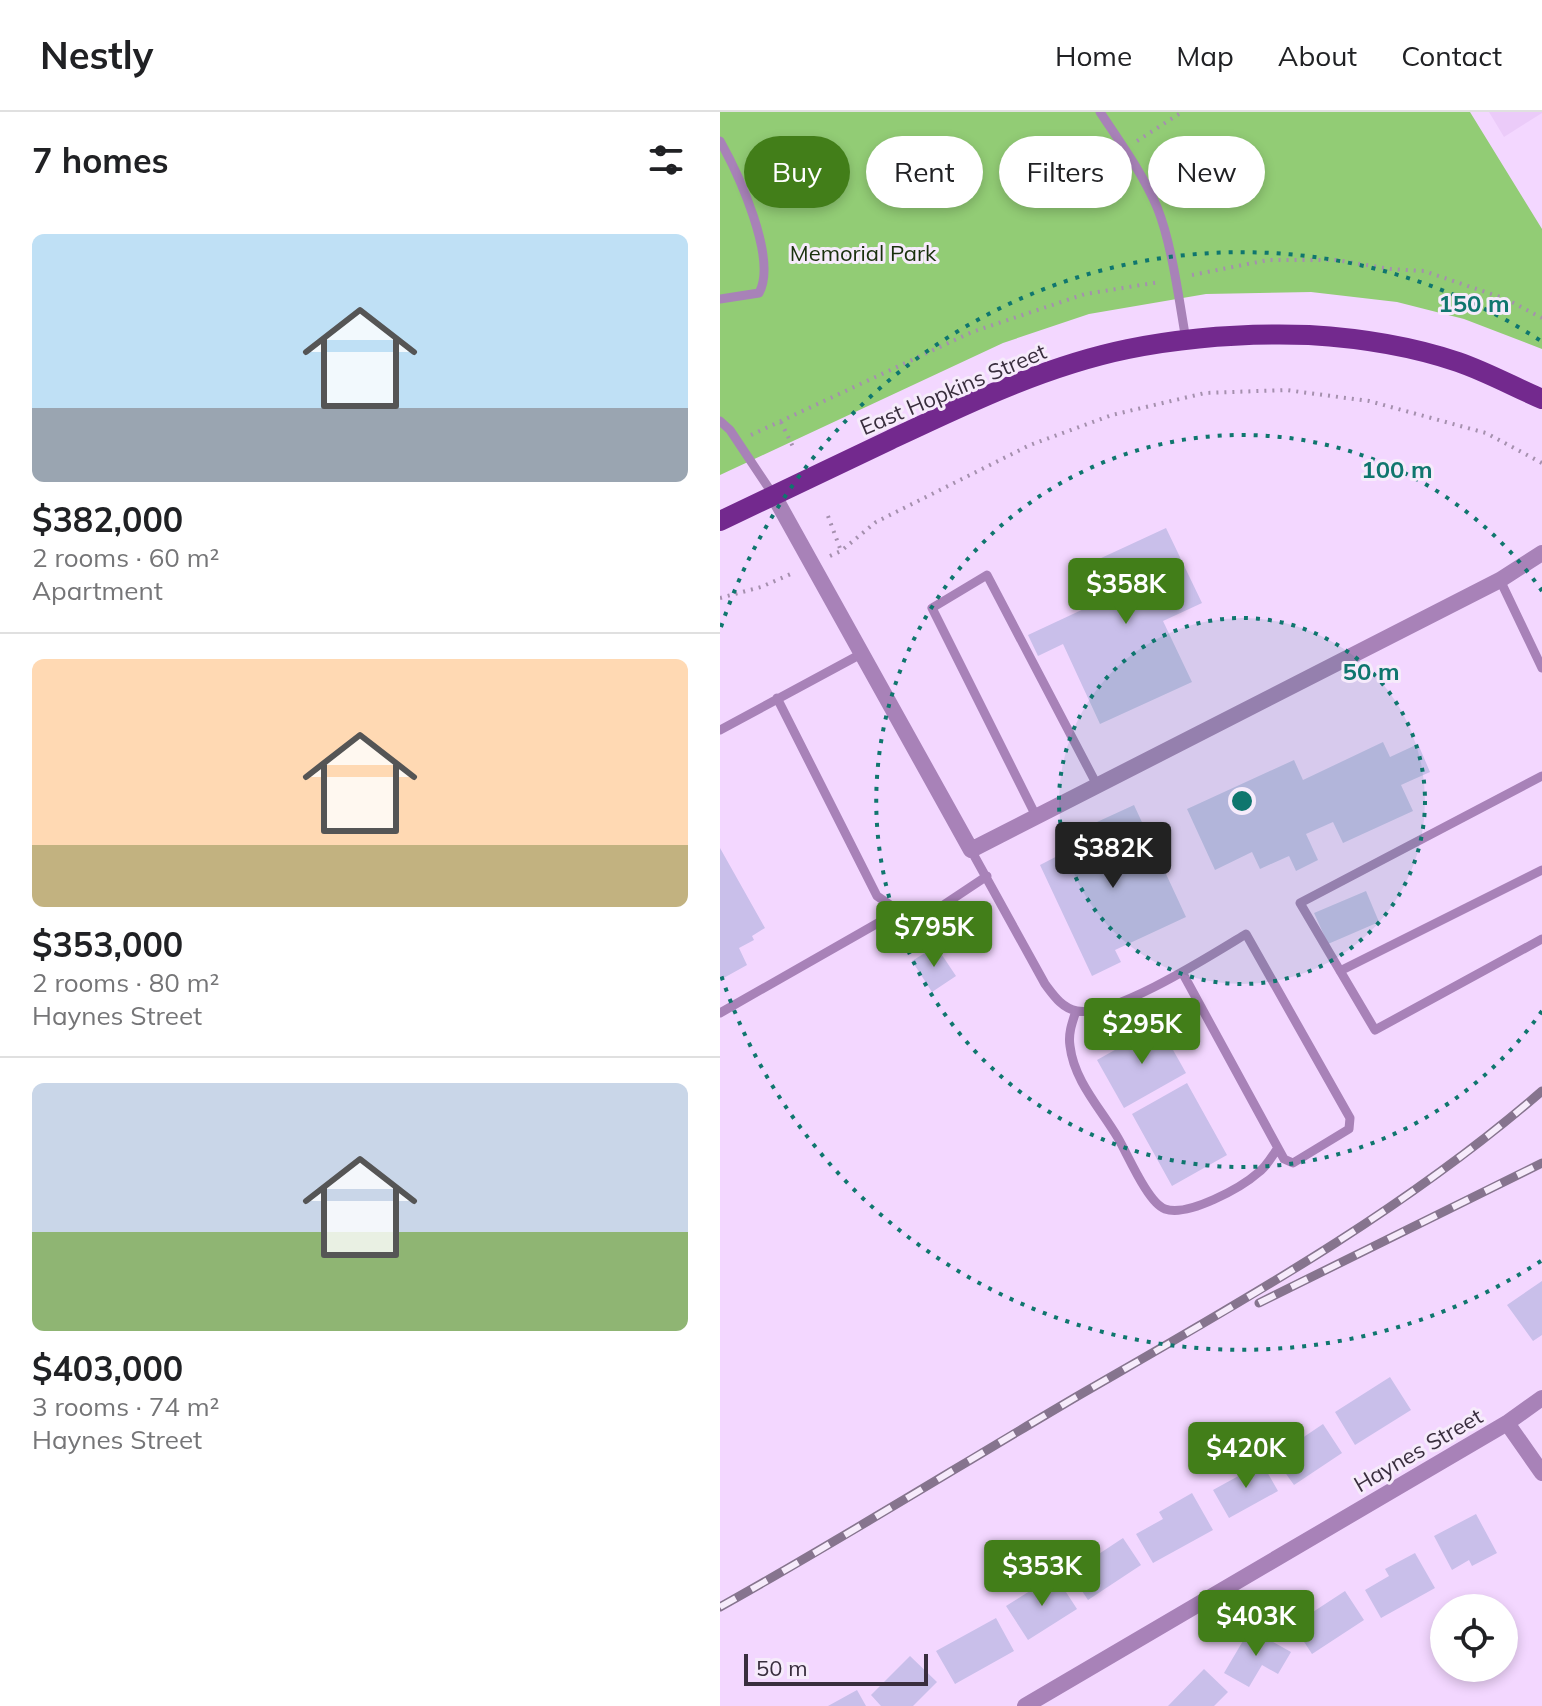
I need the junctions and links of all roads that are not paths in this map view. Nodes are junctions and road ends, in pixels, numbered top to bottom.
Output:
1 (1100, 112) edge
2 (720, 141) edge
3 (720, 299) edge
4 (1186, 340) junction
5 (1542, 399) edge
6 (720, 421) edge
7 (774, 496) junction
8 (720, 521) edge
9 (1542, 553) edge
10 (1500, 580) junction
11 (861, 654) junction
12 (1542, 668) edge
13 (777, 698) junction
14 (720, 730) edge
15 (1542, 776) edge
16 (1097, 785) junction
17 (1037, 818) junction
18 (971, 850) junction
19 (1542, 870) edge
20 (987, 876) junction
21 (899, 911) junction
22 (1542, 939) edge
23 (1340, 971) junction
24 (1182, 972) junction
25 (1076, 1011) junction
26 (720, 1013) edge
27 (1278, 1148) junction
28 (1542, 1398) edge
29 (1507, 1423) junction
30 (1542, 1473) edge
31 (1025, 1706) edge

1 - 4 lane
2 - 3 lane
4 - 5 main road, East Hopkins Street
4 - 7 main road, East Hopkins Street
6 - 7 lane
7 - 8 main road, East Hopkins Street
7 - 11 street
9 - 10 street
10 - 12 lane
10 - 16 street
11 - 13 lane
11 - 18 street
13 - 14 lane
13 - 21 lane
15 - 23 lane
16 - 17 street
16 - 17 lane
17 - 18 street
18 - 20 lane
19 - 23 lane
20 - 21 lane
20 - 25 lane
21 - 26 lane
22 - 23 lane
24 - 25 lane
24 - 27 lane
24 - 27 lane
25 - 27 lane
28 - 29 street, Haynes Street
29 - 30 street
29 - 31 street, Haynes Street

